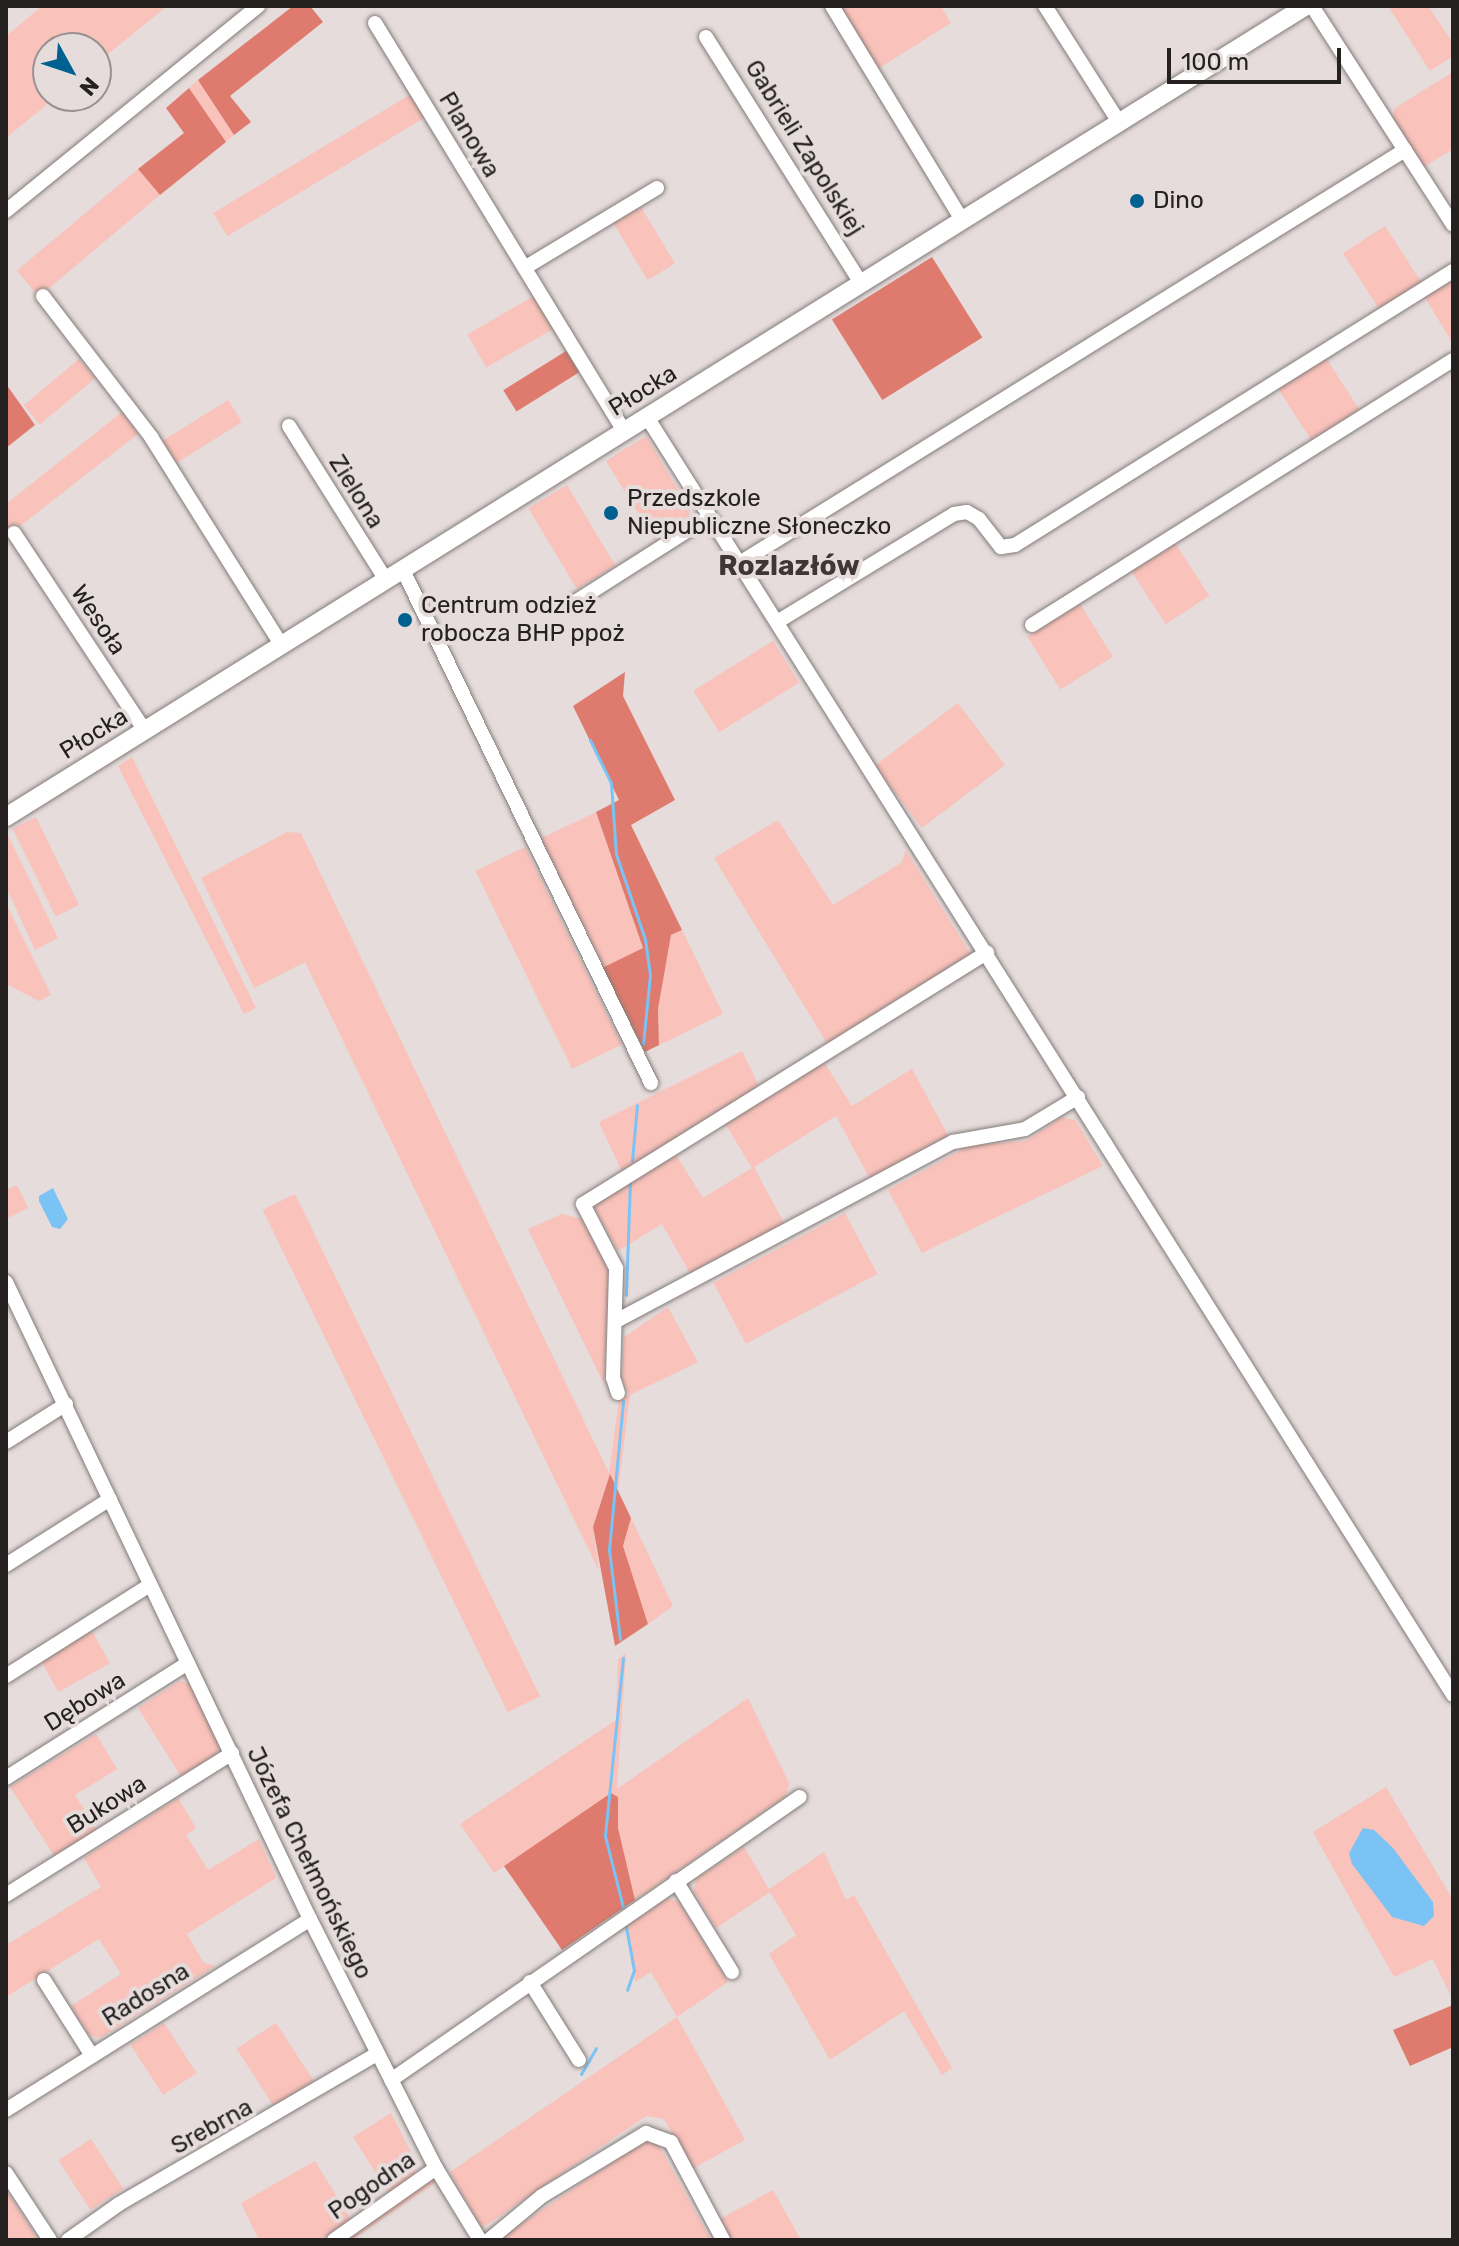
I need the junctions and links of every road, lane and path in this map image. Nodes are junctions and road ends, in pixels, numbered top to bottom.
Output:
1 (258, 6) edge
2 (832, 6) edge
3 (1045, 6) edge
4 (1298, 8) edge
5 (375, 23) dead end
6 (706, 37) dead end
7 (1119, 122) junction
8 (1405, 150) junction
9 (657, 188) dead end
10 (6, 211) edge
11 (962, 220) junction
12 (1453, 225) edge
13 (526, 267) junction
14 (1453, 271) edge
15 (861, 283) junction
16 (43, 296) dead end
17 (1453, 360) edge
18 (647, 417) junction
19 (289, 426) dead end
20 (624, 431) junction
21 (709, 517) junction
22 (14, 533) dead end
23 (738, 564) junction
24 (403, 570) junction
25 (386, 580) junction
26 (572, 604) dead end
27 (777, 622) junction
28 (1032, 625) dead end
29 (282, 646) junction
30 (145, 731) junction
31 (6, 817) edge
32 (987, 953) junction
33 (651, 1083) dead end
34 (1078, 1097) junction
35 (7, 1287) edge
36 (616, 1321) junction
37 (618, 1393) dead end
38 (66, 1404) junction
39 (6, 1442) edge
40 (110, 1499) junction
41 (6, 1565) edge
42 (150, 1585) junction
43 (188, 1663) junction
44 (6, 1676) edge
45 (1453, 1695) edge
46 (232, 1753) junction
47 (6, 1778) edge
48 (800, 1797) dead end
49 (676, 1881) junction
50 (6, 1895) edge
51 (310, 1919) junction
52 (732, 1972) dead end
53 (44, 1980) dead end
54 (530, 1982) junction
55 (377, 2054) junction
56 (92, 2056) junction
57 (579, 2060) dead end
58 (391, 2080) junction
59 (6, 2110) edge
60 (436, 2168) junction
61 (6, 2173) edge
62 (50, 2240) edge
63 (68, 2240) edge
64 (334, 2240) edge
65 (480, 2240) edge
66 (489, 2240) edge
67 (723, 2240) edge

1 - 10 street
2 - 11 street
3 - 7 street
4 - 7 street, Płocka
4 - 8 street
5 - 13 street, Planowa
6 - 15 street, Gabrieli Zapolskiej
7 - 11 street, Płocka
8 - 12 street
8 - 23 street
9 - 13 street
11 - 15 street, Płocka
13 - 20 street, Planowa
14 - 27 street
15 - 18 street, Płocka
16 - 29 street
17 - 28 street
18 - 20 street, Płocka
18 - 21 street
19 - 25 street, Zielona
20 - 24 street, Płocka
21 - 23 street
21 - 26 street
22 - 30 street, Wesoła
23 - 27 street
24 - 25 street, Płocka
24 - 33 street
25 - 29 street, Płocka
27 - 32 street
29 - 30 street, Płocka
30 - 31 street, Płocka
32 - 34 street
32 - 36 street
34 - 36 street
34 - 45 street
35 - 38 street, Józefa Chełmońskiego
36 - 37 street
38 - 39 street
38 - 40 street, Józefa Chełmońskiego
40 - 41 street
40 - 42 street, Józefa Chełmońskiego
42 - 43 street, Józefa Chełmońskiego
42 - 44 street
43 - 46 street, Józefa Chełmońskiego
43 - 47 street, Dębowa
46 - 50 street, Bukowa
46 - 51 street, Józefa Chełmońskiego
48 - 49 street
49 - 52 street
49 - 54 street
51 - 55 street, Józefa Chełmońskiego
51 - 56 street, Radosna
53 - 56 street
54 - 57 street
54 - 58 street
55 - 58 street, Józefa Chełmońskiego
55 - 63 street, Srebrna
56 - 59 street, Radosna
58 - 60 street, Józefa Chełmońskiego
60 - 64 street, Pogodna
60 - 65 street, Józefa Chełmońskiego
61 - 62 street
66 - 67 street

